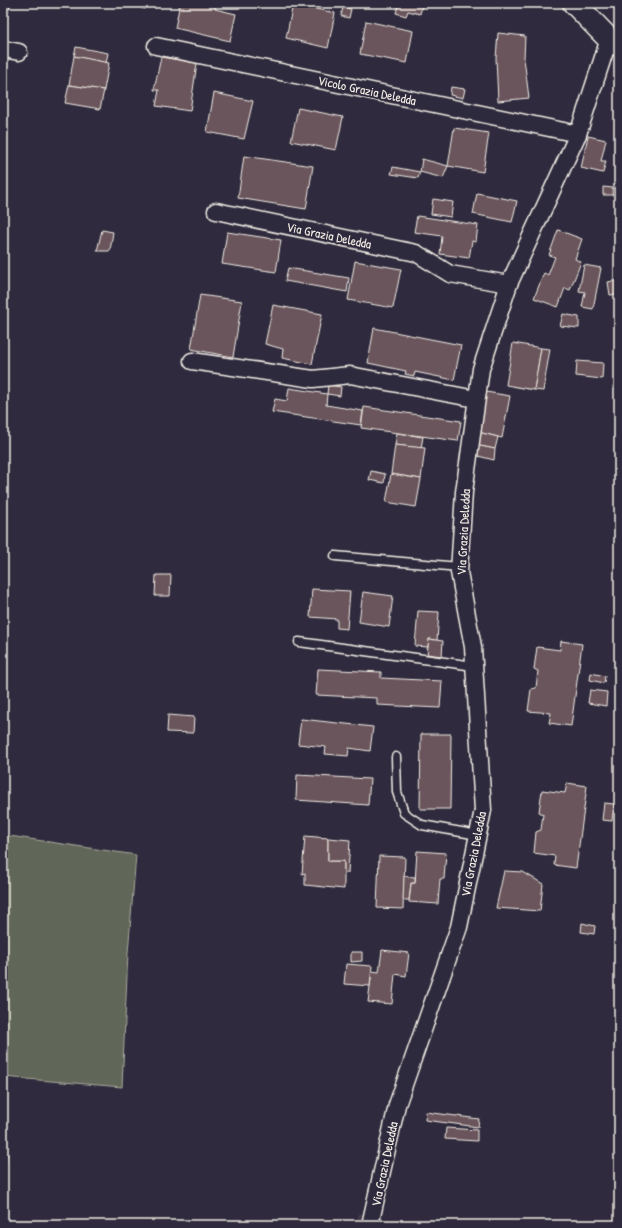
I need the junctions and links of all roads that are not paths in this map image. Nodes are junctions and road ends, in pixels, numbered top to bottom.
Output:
1 (574, 3) edge
2 (614, 42) edge
3 (156, 46) dead end
4 (3, 48) edge
5 (19, 52) dead end
6 (578, 134) junction
7 (216, 211) dead end
8 (509, 284) junction
9 (192, 361) dead end
10 (476, 399) junction
11 (335, 556) dead end
12 (459, 567) junction
13 (299, 642) dead end
14 (474, 666) junction
15 (396, 757) dead end
16 (478, 835) junction
17 (370, 1225) edge

1 - 2 main road
2 - 6 street, Via Grazia Deledda
3 - 6 street, Vicolo Grazia Deledda
4 - 5 street
6 - 8 street, Via Grazia Deledda
7 - 8 street, Via Grazia Deledda
8 - 10 street, Via Grazia Deledda
9 - 10 street
10 - 12 street, Via Grazia Deledda
11 - 12 lane
12 - 14 street, Via Grazia Deledda
13 - 14 lane
14 - 16 street, Via Grazia Deledda
15 - 16 lane
16 - 17 street, Via Grazia Deledda

